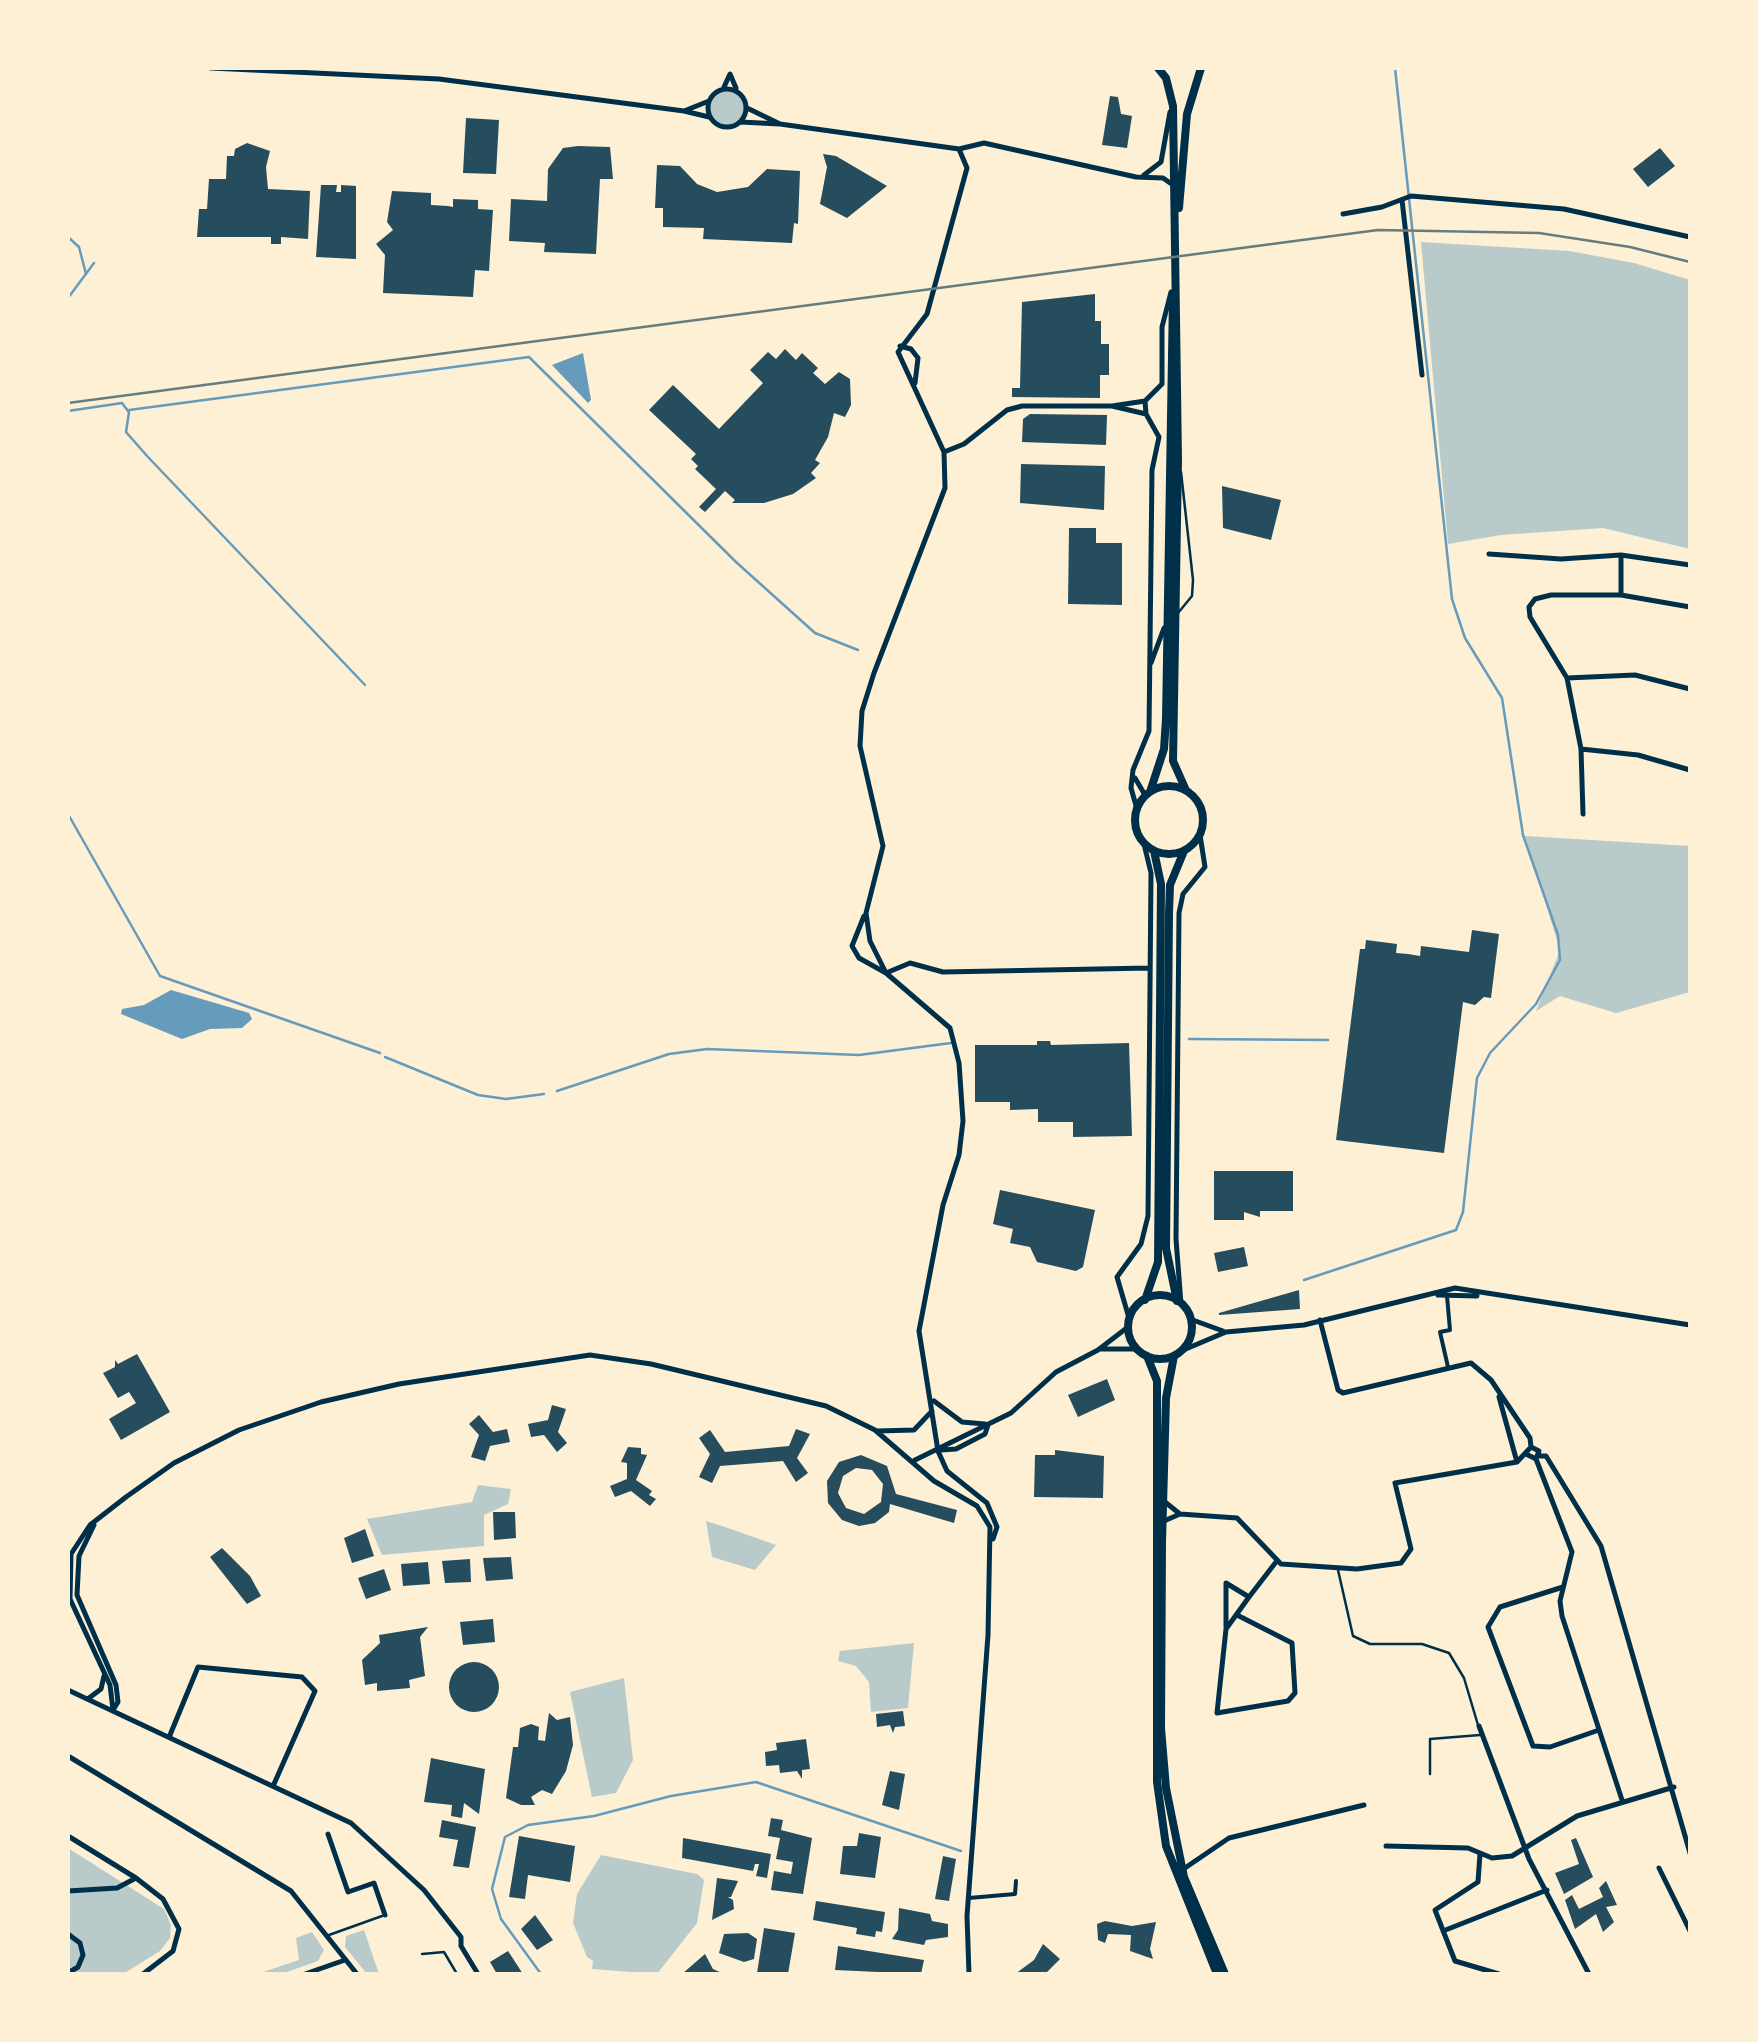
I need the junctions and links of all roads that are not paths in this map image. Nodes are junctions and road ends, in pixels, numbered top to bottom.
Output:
1 (211, 68) edge
2 (1158, 68) edge
3 (1201, 68) edge
4 (730, 71) edge
5 (723, 89) junction
6 (737, 91) junction
7 (709, 101) junction
8 (1173, 106) junction
9 (747, 108) junction
10 (684, 111) junction
11 (710, 117) junction
12 (740, 122) junction
13 (780, 124) junction
14 (959, 148) junction
15 (1136, 177) junction
16 (1174, 186) junction
17 (1402, 198) junction
18 (1343, 214) dead end
19 (1177, 227) junction
20 (1690, 238) edge
21 (1176, 277) junction
22 (900, 346) junction
23 (1422, 375) dead end
24 (915, 386) junction
25 (1145, 402) junction
26 (1112, 406) junction
27 (1146, 414) junction
28 (944, 452) junction
29 (1178, 460) junction
30 (1489, 554) dead end
31 (1621, 555) junction
32 (1690, 565) edge
33 (1621, 596) junction
34 (1166, 605) junction
35 (1690, 608) edge
36 (1177, 614) junction
37 (1149, 666) junction
38 (1568, 678) junction
39 (1690, 689) edge
40 (1582, 749) junction
41 (1133, 770) junction
42 (1690, 770) edge
43 (1185, 788) junction
44 (1148, 793) junction
45 (1137, 809) junction
46 (1583, 814) dead end
47 (1200, 835) junction
48 (1144, 844) junction
49 (1154, 851) junction
50 (1184, 851) junction
51 (866, 914) junction
52 (1149, 968) junction
53 (886, 973) junction
54 (1430, 1294) junction
55 (1124, 1296) junction
56 (1447, 1296) junction
57 (1485, 1296) junction
58 (1143, 1300) junction
59 (1179, 1302) junction
60 (1190, 1318) junction
61 (1320, 1320) junction
62 (1129, 1322) junction
63 (1690, 1325) edge
64 (1226, 1332) junction
65 (1136, 1349) junction
66 (1098, 1350) junction
67 (1178, 1353) junction
68 (1147, 1356) junction
69 (1448, 1367) junction
70 (1499, 1394) junction
71 (932, 1399) junction
72 (933, 1408) junction
73 (988, 1426) junction
74 (876, 1430) junction
75 (1531, 1447) junction
76 (938, 1451) junction
77 (1526, 1454) junction
78 (1537, 1457) junction
79 (915, 1460) junction
80 (1516, 1462) junction
81 (1164, 1502) junction
82 (1180, 1514) junction
83 (1164, 1521) junction
84 (95, 1522) junction
85 (993, 1540) junction
86 (1276, 1562) junction
87 (1337, 1566) junction
88 (1563, 1587) junction
89 (1249, 1597) junction
90 (1236, 1615) junction
91 (1226, 1630) junction
92 (104, 1673) junction
93 (68, 1690) edge
94 (88, 1698) junction
95 (113, 1710) junction
96 (1479, 1726) joint
97 (1599, 1730) junction
98 (1482, 1734) junction
99 (170, 1735) junction
100 (68, 1756) edge
101 (1430, 1774) dead end
102 (274, 1784) junction
103 (1674, 1787) junction
104 (1622, 1800) junction
105 (1364, 1804) dead end
106 (328, 1834) dead end
107 (68, 1836) edge
108 (1386, 1846) dead end
109 (1525, 1847) junction
110 (1690, 1852) edge
111 (1480, 1854) junction
112 (1660, 1868) dead end
113 (1182, 1870) junction
114 (136, 1878) junction
115 (1016, 1882) dead end
116 (1547, 1890) junction
117 (68, 1892) edge
118 (969, 1898) junction
119 (385, 1916) joint
120 (1690, 1931) edge
121 (1443, 1932) junction
122 (68, 1934) edge
123 (327, 1936) junction
124 (345, 1960) junction
125 (68, 1973) edge
126 (143, 1974) edge
127 (305, 1974) edge
128 (358, 1974) edge
129 (478, 1974) edge
130 (969, 1974) edge
131 (1217, 1974) edge
132 (1225, 1974) edge
133 (1499, 1974) edge
134 (1589, 1974) edge

1 - 10 street
2 - 8 main road
3 - 19 main road
4 - 5 street
4 - 6 street
5 - 6 street
5 - 7 street
6 - 9 street
7 - 10 street
7 - 11 street
8 - 15 street
8 - 16 main road
9 - 12 street
9 - 13 street
10 - 11 street
11 - 12 street
12 - 13 street
13 - 14 street
14 - 15 street
14 - 22 street
15 - 16 street
16 - 19 main road
17 - 18 street
17 - 20 street
17 - 23 street
19 - 21 main road
21 - 25 street
21 - 29 main road
21 - 34 main road
22 - 24 street
22 - 24 street
24 - 28 street
25 - 26 street
25 - 27 street
26 - 27 street
26 - 28 street
27 - 37 street
28 - 51 street
29 - 36 main road
29 - 36 lane
30 - 31 street
31 - 32 street
31 - 33 street
33 - 35 street
33 - 38 street
34 - 37 street
34 - 44 main road
36 - 43 main road
37 - 41 street
38 - 39 street
38 - 40 street
40 - 42 street
40 - 46 street
41 - 44 street
41 - 45 street
43 - 44 main road
43 - 47 main road
44 - 45 main road
45 - 48 main road
47 - 50 main road
47 - 59 street
48 - 49 main road
48 - 52 street
49 - 50 main road
49 - 58 main road
50 - 59 main road
51 - 53 street
51 - 53 street
52 - 53 street
52 - 55 street
53 - 71 street
54 - 56 street
54 - 57 street
54 - 61 street
55 - 58 street
55 - 62 street
56 - 57 street
56 - 69 street
57 - 63 street
58 - 59 main road
58 - 62 main road
59 - 60 main road
60 - 64 street
60 - 67 main road
61 - 64 street
61 - 69 street
62 - 65 main road
62 - 66 street
64 - 67 street
65 - 66 street
65 - 68 main road
66 - 73 street
67 - 68 main road
67 - 81 main road
68 - 131 main road
69 - 70 street
70 - 75 street
70 - 80 street
71 - 72 street
71 - 73 street
72 - 74 street
72 - 76 street
73 - 76 street
74 - 79 street
74 - 84 street
75 - 77 street
75 - 78 street
76 - 79 street
76 - 85 street
77 - 78 street
77 - 80 street
78 - 88 street
78 - 103 street
79 - 85 street
80 - 87 street
81 - 82 street
81 - 83 main road
82 - 83 street
82 - 86 street
83 - 113 main road
84 - 92 street
84 - 95 street
85 - 118 street
86 - 87 street
86 - 89 street
87 - 96 lane
88 - 97 street
88 - 97 street
89 - 90 street
89 - 91 street
90 - 91 street
90 - 91 street
92 - 94 street
92 - 95 street
93 - 94 street
94 - 95 street
95 - 99 street
96 - 98 street
97 - 104 street
98 - 101 lane
98 - 109 street
99 - 102 street
99 - 102 street
100 - 123 street
102 - 129 street
103 - 104 street
103 - 110 street
104 - 109 street
105 - 113 street
106 - 119 street
107 - 114 street
108 - 111 street
109 - 111 street
109 - 116 street
111 - 121 street
112 - 120 street
113 - 132 main road
114 - 117 street
114 - 126 street
115 - 118 street
116 - 121 street
116 - 134 street
118 - 130 street
119 - 123 lane
121 - 133 street
122 - 125 street
123 - 124 street
124 - 127 street
124 - 128 street

